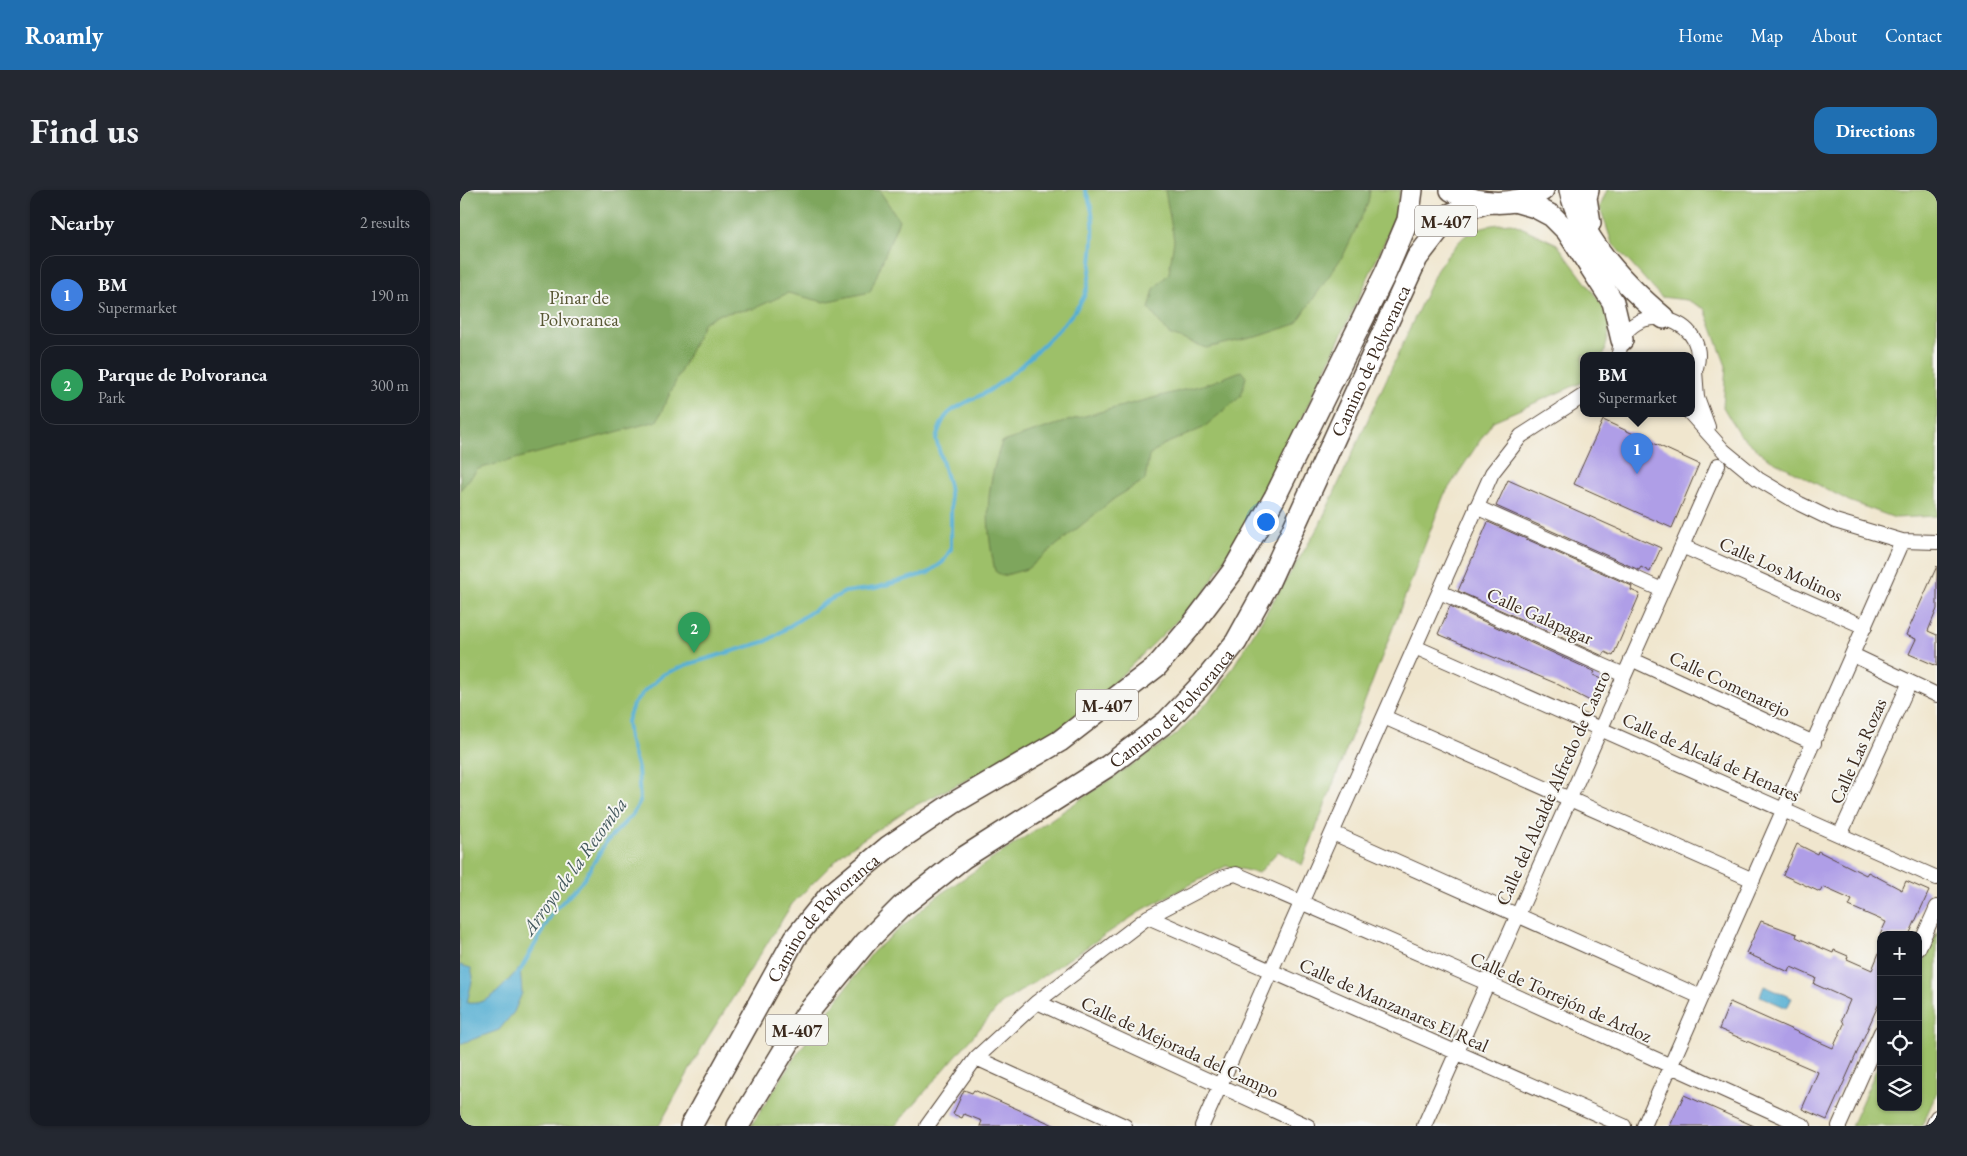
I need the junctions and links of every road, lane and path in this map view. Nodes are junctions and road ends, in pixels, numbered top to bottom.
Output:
1 (1412, 190) edge
2 (1451, 190) edge
3 (1543, 190) edge
4 (1570, 190) edge
5 (1588, 190) edge
6 (1514, 201) junction
7 (1488, 202) junction
8 (1606, 257) junction
9 (1664, 318) junction
10 (1620, 348) edge
11 (1695, 364) edge
12 (1695, 386) edge
13 (1580, 399) edge
14 (1694, 417) edge
15 (1718, 442) junction
16 (1718, 465) dead end
17 (1476, 507) junction
18 (1902, 542) junction
19 (1937, 542) edge
20 (1682, 546) junction
21 (1662, 590) junction
22 (1440, 592) junction
23 (1865, 627) junction
24 (1415, 647) junction
25 (1853, 655) junction
26 (1631, 659) junction
27 (1624, 675) junction
28 (1910, 682) junction
29 (1937, 694) edge
30 (1384, 717) junction
31 (1600, 728) junction
32 (1814, 743) junction
33 (1569, 799) junction
34 (1784, 810) junction
35 (1333, 832) junction
36 (1840, 835) junction
37 (1937, 878) edge
38 (1753, 880) junction
39 (1302, 902) junction
40 (1937, 907) edge
41 (1517, 916) junction
42 (1148, 917) junction
43 (794, 938) junction
44 (1922, 940) edge
45 (1271, 971) junction
46 (1487, 983) junction
47 (1701, 997) junction
48 (1037, 1002) junction
49 (1877, 1041) edge
50 (1456, 1052) junction
51 (976, 1058) junction
52 (1670, 1067) junction
53 (1220, 1087) junction
54 (1937, 1117) edge
55 (931, 1125) edge
56 (679, 1126) edge
57 (691, 1126) edge
58 (738, 1126) edge
59 (1125, 1126) edge
60 (1202, 1126) edge
61 (1308, 1126) edge
62 (1424, 1126) edge
63 (1624, 1126) edge
64 (1644, 1126) edge
65 (1804, 1126) edge
66 (1839, 1126) edge
67 (1933, 1126) edge

1 - 43 highway, Camino de Polvoranca / M-407
2 - 7 highway, M-407
3 - 6 highway, M-407
4 - 8 highway
5 - 8 highway
6 - 7 highway, M-407
6 - 10 highway
7 - 58 highway, Camino de Polvoranca / M-407
8 - 9 highway
9 - 10 street
9 - 11 street
12 - 15 street
13 - 17 street
14 - 15 street
15 - 18 street
16 - 20 street, Calle del Alcalde Alfredo de Castro
17 - 21 street
17 - 22 street
18 - 19 street
18 - 23 street
20 - 21 street, Calle del Alcalde Alfredo de Castro
20 - 23 street, Calle Los Molinos
21 - 26 street, Calle del Alcalde Alfredo de Castro
22 - 24 street
22 - 27 street, Calle Galapagar
23 - 25 street
24 - 30 street
24 - 31 street, Calle de Alcalá de Henares
25 - 28 street
25 - 32 street
26 - 27 street, Calle del Alcalde Alfredo de Castro
26 - 32 street, Calle Comenarejo
27 - 31 street, Calle del Alcalde Alfredo de Castro
28 - 29 street
28 - 36 street, Calle Las Rozas
30 - 33 street
30 - 35 street
31 - 33 street, Calle del Alcalde Alfredo de Castro
31 - 34 street, Calle de Alcalá de Henares
32 - 34 street
33 - 38 street
33 - 41 street, Calle del Alcalde Alfredo de Castro
34 - 36 street, Calle de Alcalá de Henares
34 - 38 street
35 - 39 street
35 - 41 street
36 - 37 street, Calle de Alcalá de Henares
38 - 47 street
39 - 42 street, Calle de Torrejón de Ardoz
39 - 45 street
39 - 46 street, Calle de Torrejón de Ardoz
40 - 44 street
41 - 46 street, Calle del Alcalde Alfredo de Castro
41 - 47 street
42 - 45 street, Calle de Manzanares El Real
42 - 48 street, Calle de Torrejón de Ardoz
43 - 56 highway, M-407
43 - 57 highway, Camino de Polvoranca / M-407
45 - 50 street, Calle de Manzanares El Real
45 - 53 street
46 - 50 street, Calle del Alcalde Alfredo de Castro
46 - 52 street, Calle de Torrejón de Ardoz
47 - 52 street
48 - 51 street, Calle de Torrejón de Ardoz
48 - 53 street, Calle de Mejorada del Campo
49 - 66 street
50 - 62 street, Calle del Alcalde Alfredo de Castro
50 - 63 street, Calle de Manzanares El Real
51 - 55 street, Calle de Torrejón de Ardoz
51 - 59 street
52 - 64 street
52 - 65 street, Calle de Torrejón de Ardoz
53 - 60 street
53 - 61 street, Calle de Mejorada del Campo
54 - 67 street

